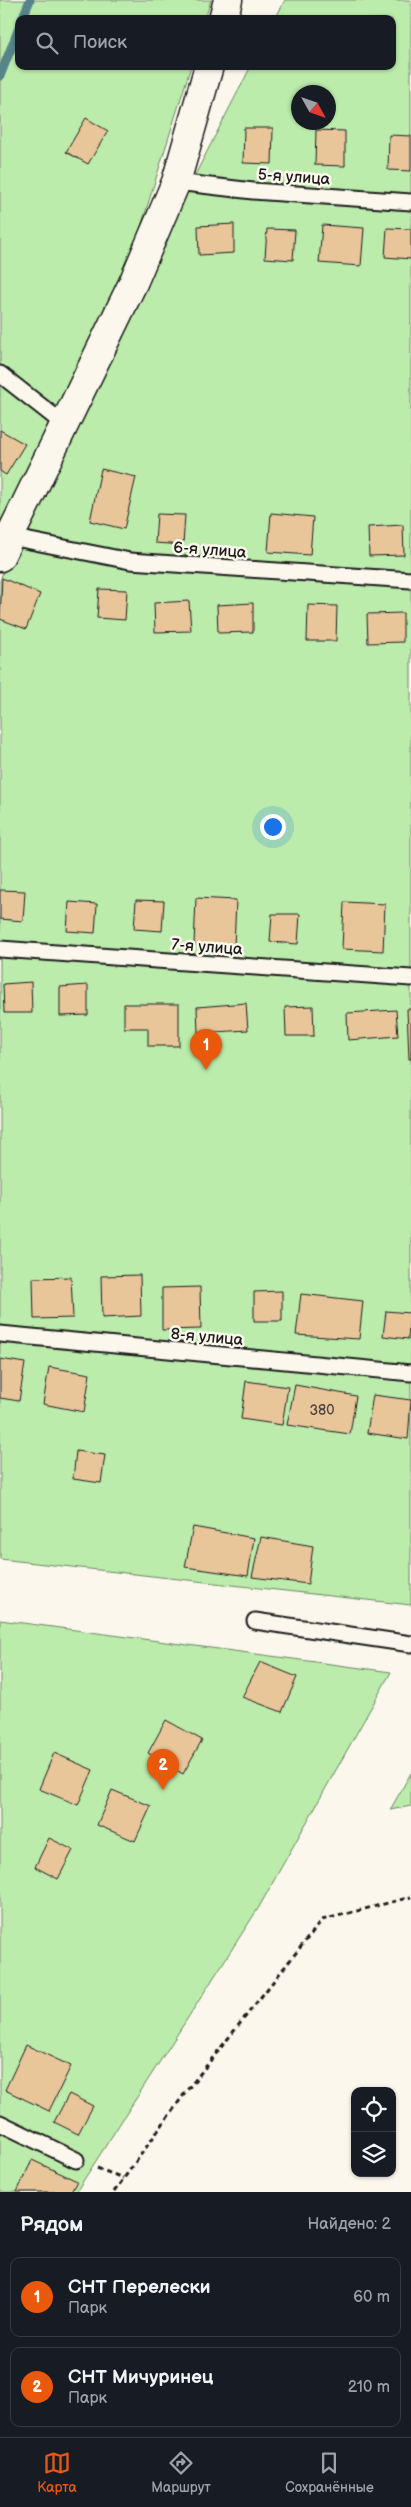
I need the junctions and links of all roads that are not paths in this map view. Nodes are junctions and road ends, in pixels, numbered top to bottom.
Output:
1 (228, 0) edge
2 (224, 15) edge
3 (208, 70) edge
4 (176, 182) junction
5 (411, 202) edge
6 (0, 374) edge
7 (65, 425) junction
8 (5, 547) edge
9 (411, 580) edge
10 (0, 949) edge
11 (411, 978) edge
12 (0, 1334) edge
13 (411, 1373) edge
14 (255, 1621) dead end
15 (411, 1644) edge
16 (0, 2123) edge
17 (76, 2160) dead end

1 - 2 street
3 - 4 street
4 - 5 lane, 5-я улица
4 - 7 street
6 - 7 lane
7 - 8 street
8 - 9 lane, 6-я улица
10 - 11 lane, 7-я улица
12 - 13 lane, 8-я улица
14 - 15 lane
16 - 17 lane

